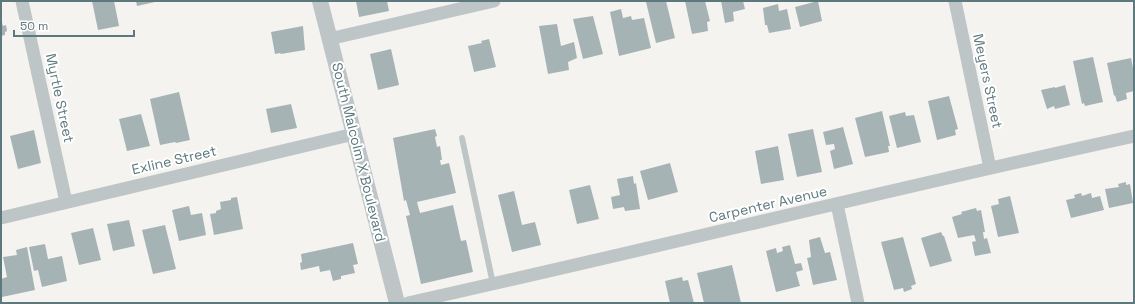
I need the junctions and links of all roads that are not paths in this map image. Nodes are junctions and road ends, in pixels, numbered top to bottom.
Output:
1 (22, 1) edge
2 (320, 1) edge
3 (494, 1) edge
4 (955, 1) edge
5 (330, 39) junction
6 (354, 134) junction
7 (1134, 136) edge
8 (462, 138) dead end
9 (990, 168) junction
10 (66, 202) junction
11 (837, 204) junction
12 (1, 218) edge
13 (492, 284) junction
14 (397, 303) edge
15 (408, 303) edge
16 (858, 303) edge

1 - 10 street, Myrtle Street
2 - 5 street, South Malcolm X Boulevard
3 - 5 street
4 - 9 street, Meyers Street
5 - 6 street, South Malcolm X Boulevard
6 - 10 street, Exline Street
6 - 14 street, South Malcolm X Boulevard
7 - 9 street, Carpenter Avenue
8 - 13 lane
9 - 11 street, Carpenter Avenue
10 - 12 street, Exline Street
11 - 13 street, Carpenter Avenue
11 - 16 street
13 - 15 street, Carpenter Avenue

